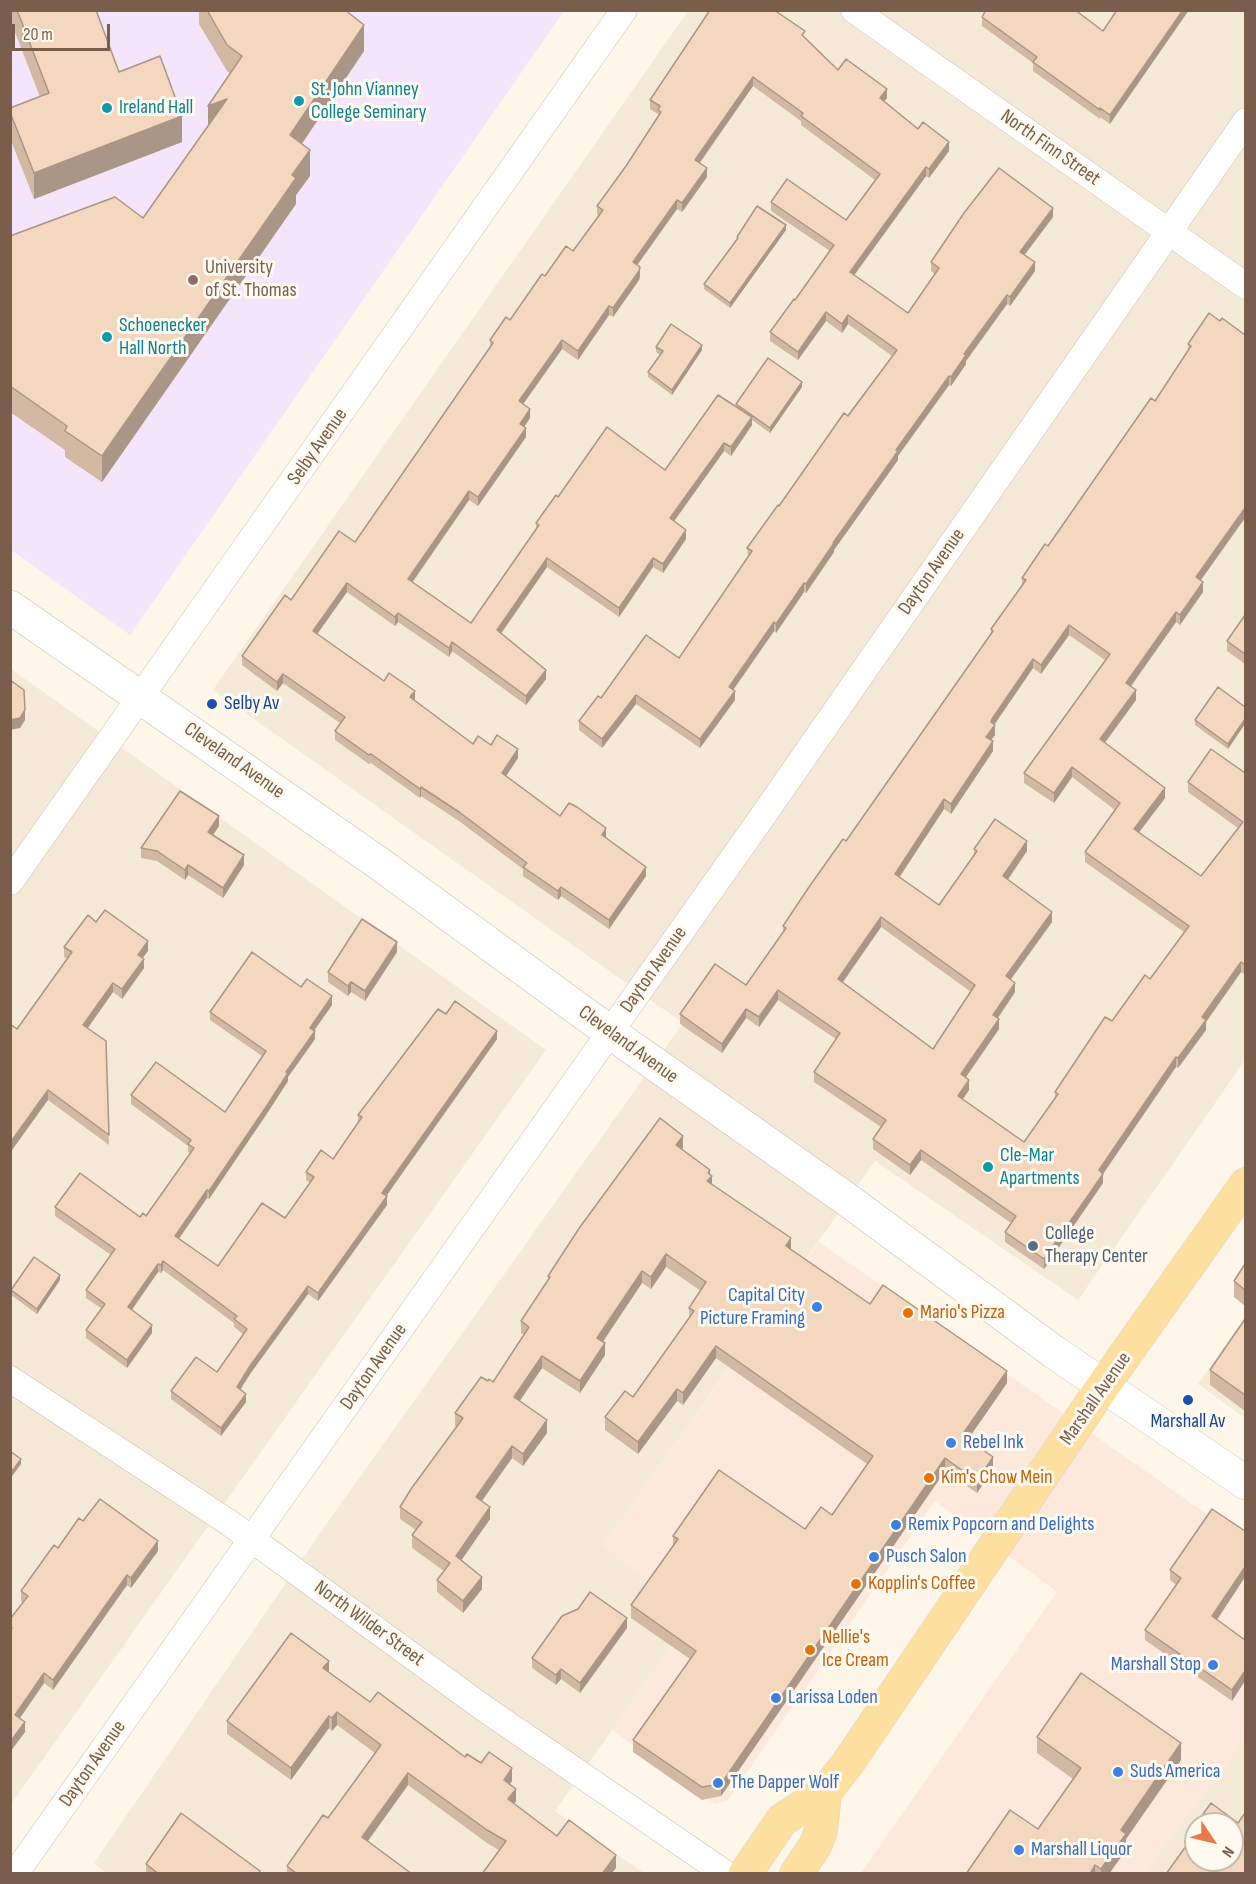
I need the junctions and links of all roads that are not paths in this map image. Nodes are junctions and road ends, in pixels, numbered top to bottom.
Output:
1 (624, 10) edge
2 (855, 10) edge
3 (1245, 121) edge
4 (1169, 232) junction
5 (1245, 286) edge
6 (10, 607) edge
7 (141, 696) junction
8 (10, 882) edge
9 (610, 1033) junction
10 (1245, 1184) edge
11 (10, 1379) edge
12 (1103, 1386) junction
13 (1245, 1483) edge
14 (252, 1539) junction
15 (825, 1792) junction
16 (15, 1874) edge
17 (726, 1874) edge
18 (745, 1874) edge
19 (796, 1874) edge

1 - 7 street, Selby Avenue
2 - 4 street, North Finn Street
3 - 4 street, Dayton Avenue
4 - 5 street, North Finn Street
4 - 9 street, Dayton Avenue
6 - 7 street, Cleveland Avenue
7 - 8 street, Selby Avenue
7 - 9 street, Cleveland Avenue
9 - 12 street, Cleveland Avenue
9 - 14 street, Dayton Avenue
10 - 12 main road, Marshall Avenue
11 - 14 street, North Wilder Street
12 - 13 street, Cleveland Avenue
12 - 15 main road, Marshall Avenue
14 - 16 street, Dayton Avenue
14 - 17 street, North Wilder Street
15 - 18 main road, Marshall Avenue
15 - 19 main road

